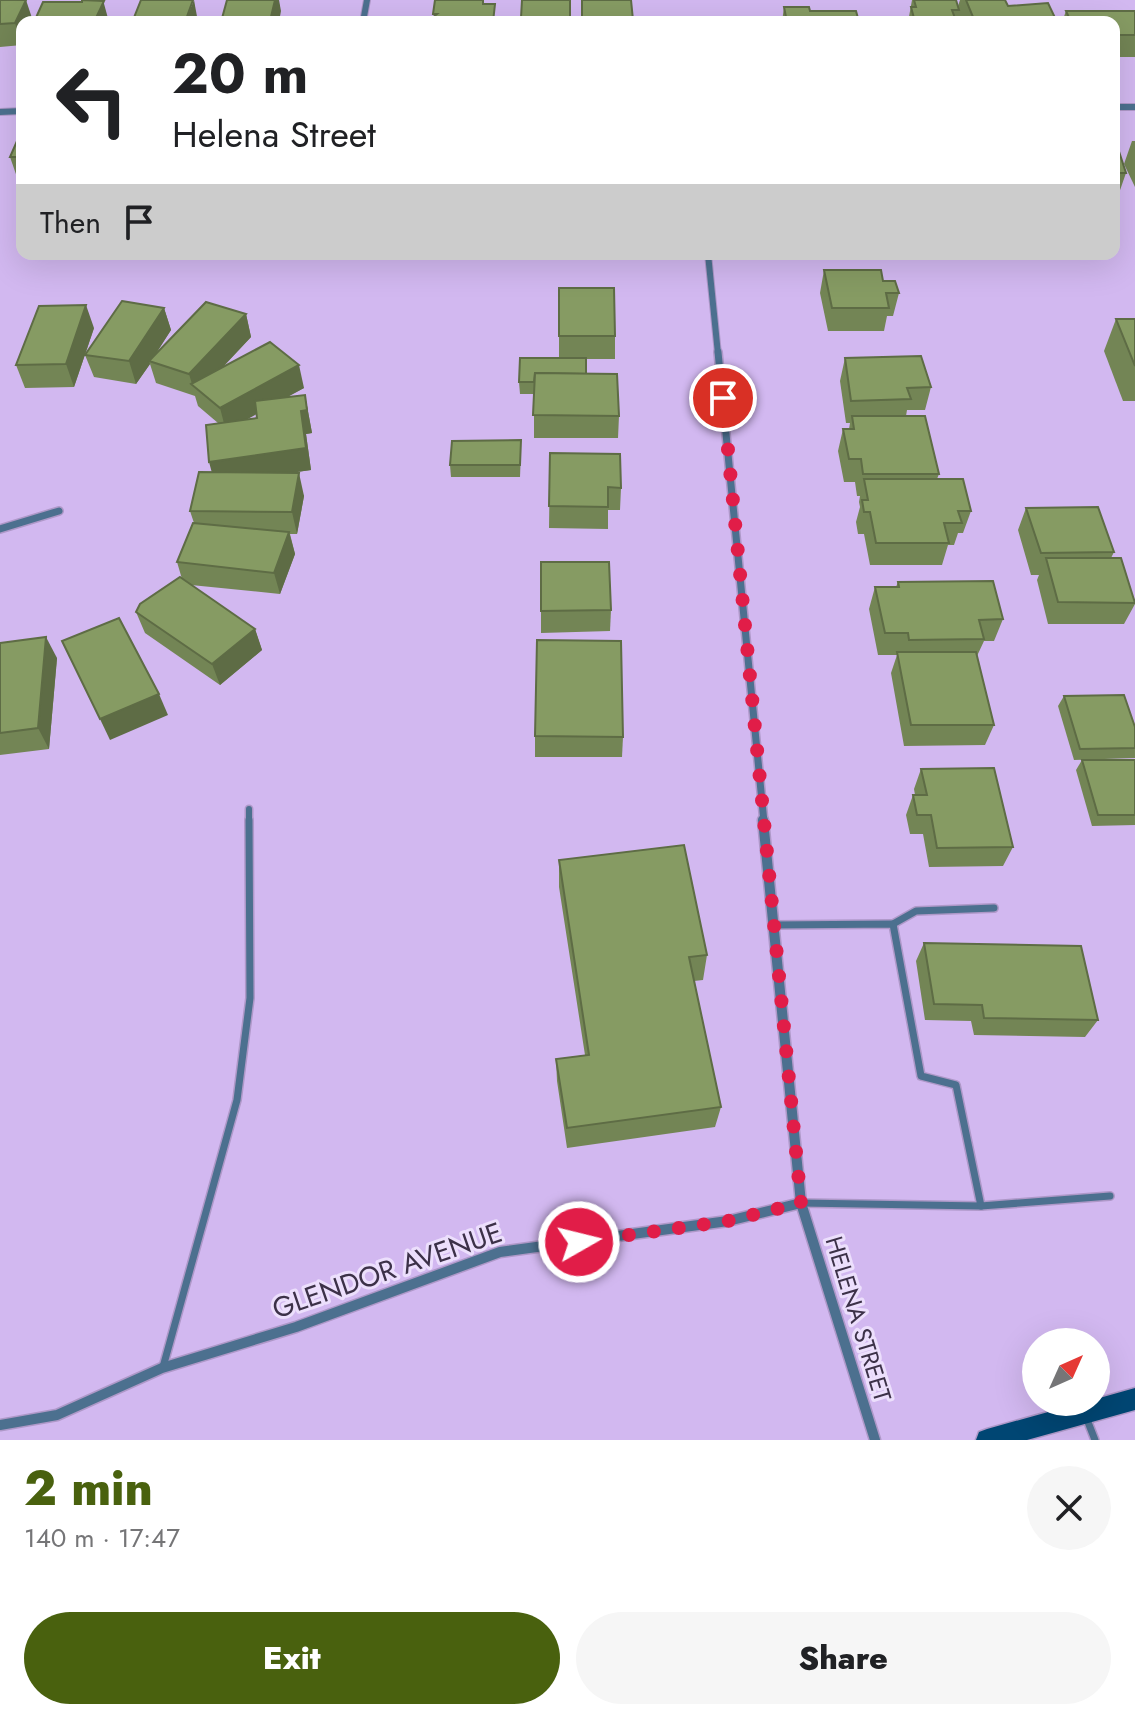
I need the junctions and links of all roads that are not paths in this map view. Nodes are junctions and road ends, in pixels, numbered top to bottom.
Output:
1 (709, 260) edge
2 (59, 511) dead end
3 (0, 529) edge
4 (249, 809) dead end
5 (994, 908) dead end
6 (893, 924) junction
7 (774, 925) junction
8 (1110, 1196) dead end
9 (801, 1203) junction
10 (981, 1206) junction
11 (162, 1368) junction
12 (1135, 1399) edge
13 (1110, 1406) edge
14 (1074, 1416) edge
15 (1086, 1416) edge
16 (0, 1425) edge
17 (875, 1440) edge
18 (987, 1440) edge
19 (1095, 1440) edge

1 - 7 street, HELENA STREET
2 - 3 street
4 - 11 lane
5 - 6 lane
6 - 7 lane
6 - 10 lane
7 - 9 street, HELENA STREET
8 - 10 lane
9 - 10 lane
9 - 11 street, GLENDOR AVENUE
9 - 17 street, HELENA STREET
11 - 16 street, GLENDOR AVENUE
12 - 13 main road
14 - 18 main road
15 - 19 lane

